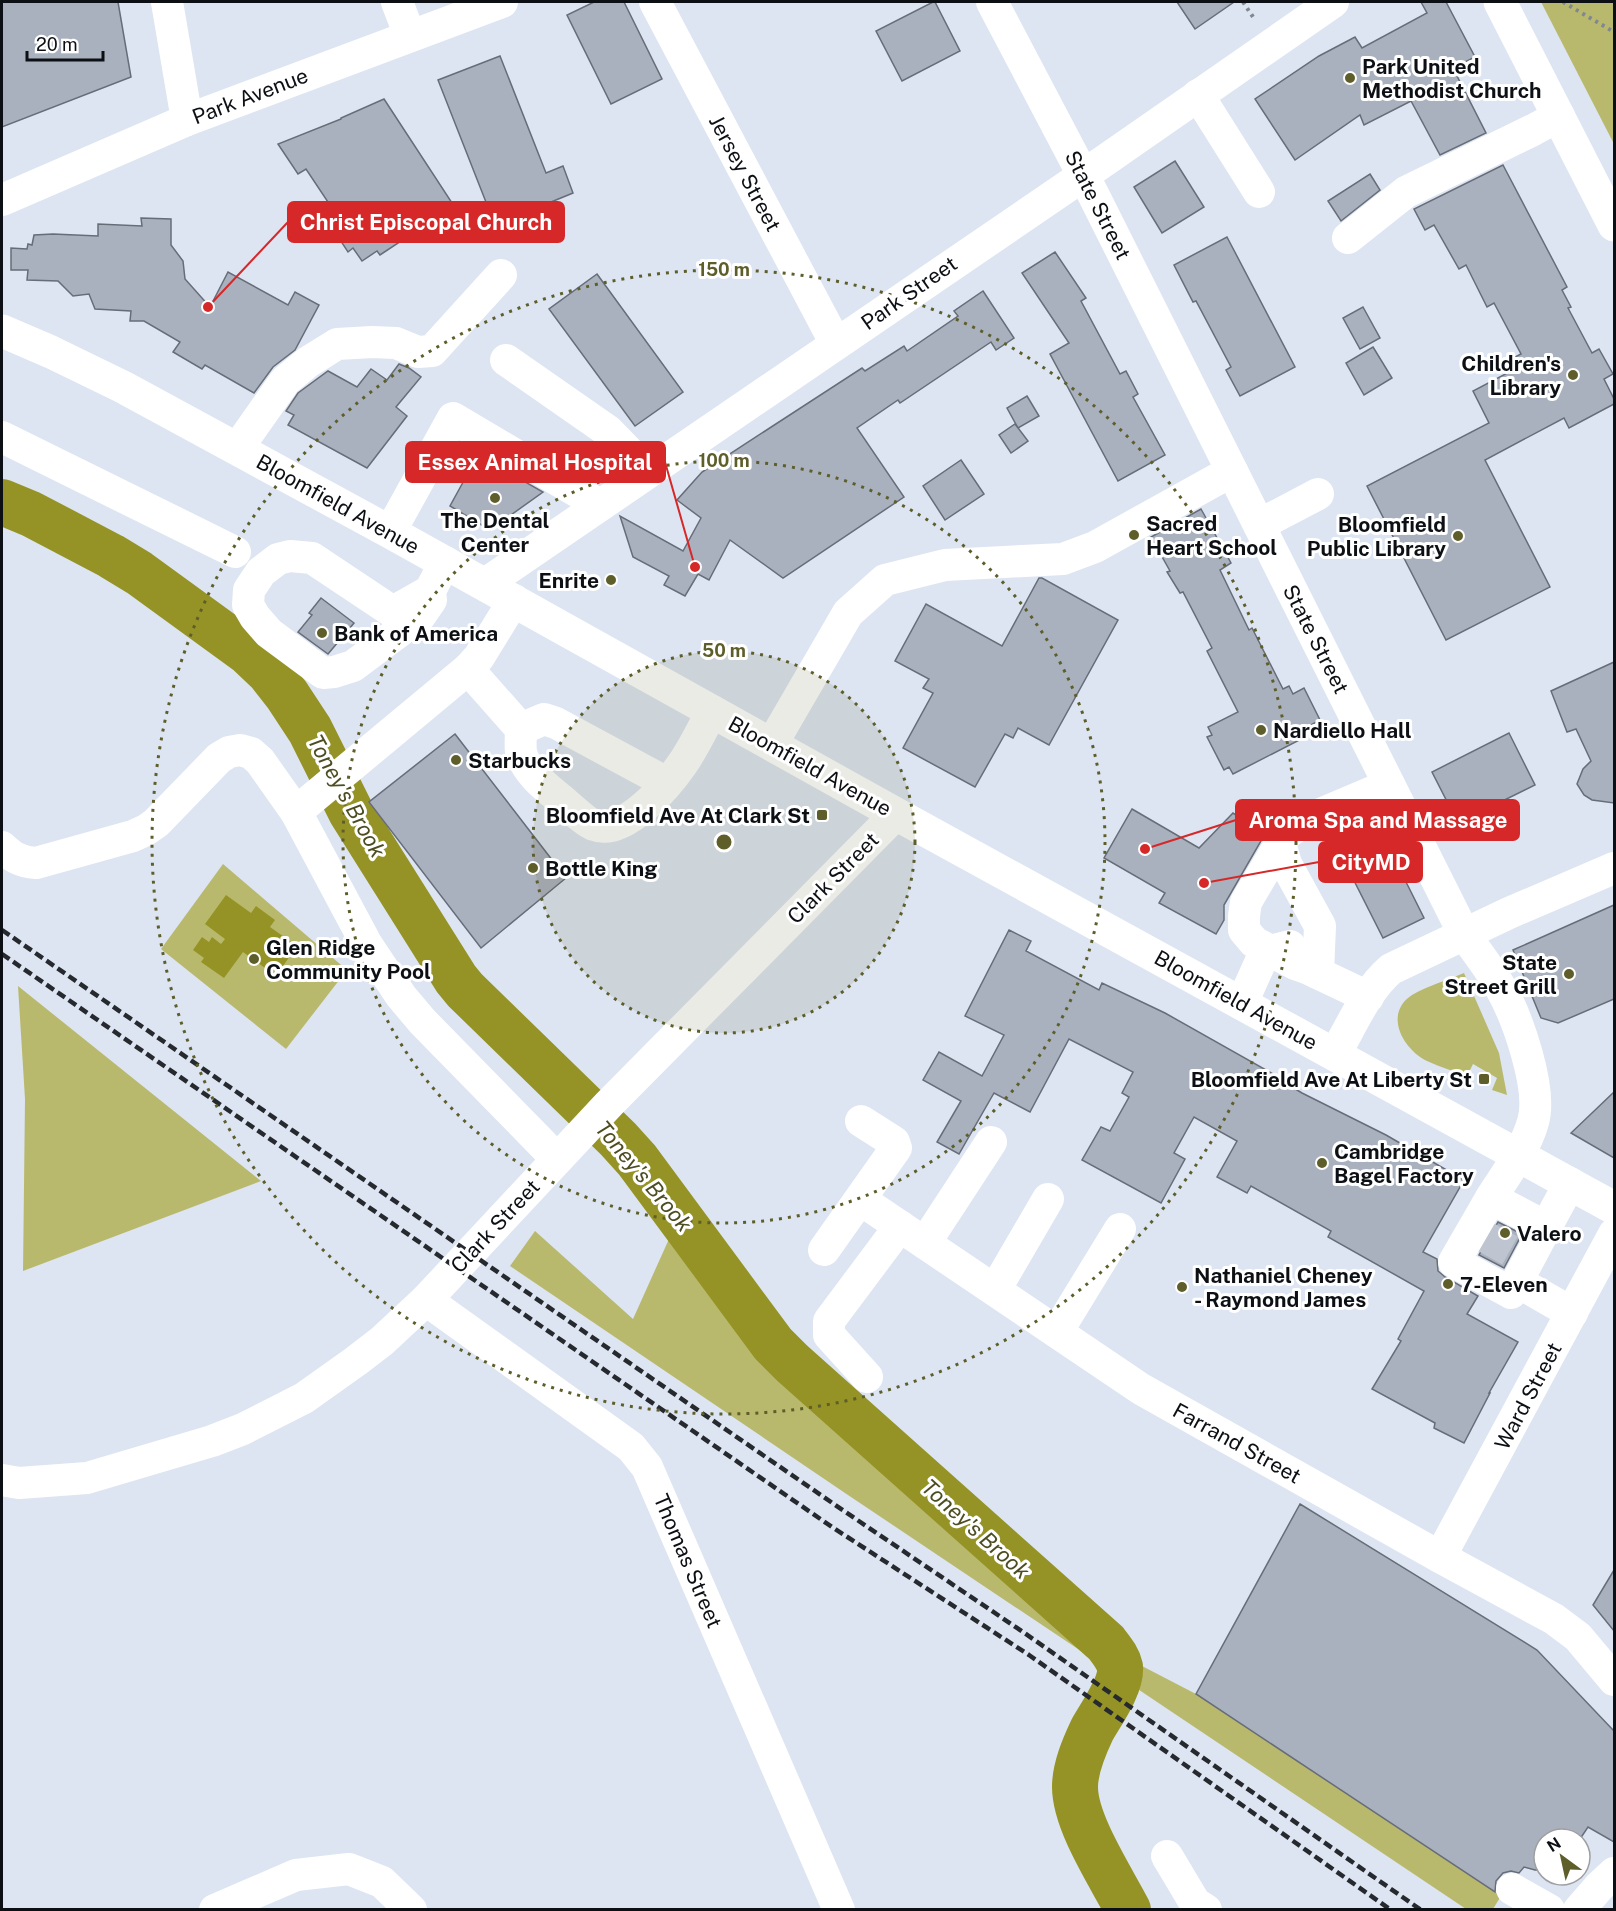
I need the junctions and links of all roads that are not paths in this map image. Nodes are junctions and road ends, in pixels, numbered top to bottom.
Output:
1 (167, 2) edge
2 (397, 2) edge
3 (502, 2) edge
4 (655, 2) edge
5 (992, 2) edge
6 (1333, 2) edge
7 (1500, 2) edge
8 (410, 36) junction
9 (1198, 95) junction
10 (1559, 116) junction
11 (187, 120) junction
12 (1084, 175) junction
13 (1258, 192) dead end
14 (2, 200) edge
15 (1614, 225) edge
16 (1348, 238) dead end
17 (501, 275) dead end
18 (2, 331) edge
19 (836, 344) junction
20 (506, 360) dead end
21 (2, 437) edge
22 (237, 449) junction
23 (1232, 471) junction
24 (648, 472) junction
25 (1318, 494) dead end
26 (600, 505) junction
27 (1259, 525) junction
28 (390, 532) junction
29 (235, 552) dead end
30 (438, 577) junction
31 (485, 584) junction
32 (514, 600) junction
33 (468, 669) junction
34 (712, 711) junction
35 (521, 729) junction
36 (772, 744) junction
37 (667, 783) junction
38 (1389, 785) junction
39 (296, 812) junction
40 (896, 814) junction
41 (1280, 843) junction
42 (2, 847) edge
43 (1614, 868) edge
44 (1464, 934) junction
45 (1319, 940) junction
46 (1270, 951) junction
47 (1318, 973) junction
48 (1368, 997) junction
49 (1242, 1004) junction
50 (1335, 1054) junction
51 (861, 1121) dead end
52 (992, 1142) dead end
53 (1518, 1155) junction
54 (557, 1159) junction
55 (1570, 1183) junction
56 (1491, 1198) junction
57 (1048, 1199) dead end
58 (861, 1200) junction
59 (1614, 1208) edge
60 (1546, 1227) junction
61 (1120, 1229) dead end
62 (913, 1234) junction
63 (1614, 1234) edge
64 (824, 1250) dead end
65 (1519, 1265) junction
66 (995, 1290) junction
67 (426, 1300) junction
68 (1572, 1313) junction
69 (1057, 1332) junction
70 (867, 1377) dead end
71 (2, 1480) edge
72 (1440, 1557) junction
73 (1614, 1680) edge
74 (1167, 1856) dead end
75 (1512, 1889) dead end
76 (215, 1910) edge
77 (411, 1910) edge
78 (839, 1910) edge
79 (1206, 1910) edge
80 (1549, 1910) edge

1 - 11 street
2 - 8 street
3 - 8 street, Park Avenue
4 - 19 street, Jersey Street
5 - 12 street, State Street
6 - 9 street, Park Street
7 - 10 main road
8 - 11 street, Park Avenue
9 - 12 street, Park Street
9 - 13 street
10 - 15 main road
10 - 16 street
11 - 14 street, Park Avenue
12 - 19 street, Park Street
12 - 23 street, State Street
17 - 22 street
18 - 22 main road, Bloomfield Avenue
19 - 24 street, Park Street
20 - 24 street
21 - 29 street
22 - 28 main road, Bloomfield Avenue
23 - 27 street, State Street
23 - 36 street
24 - 26 street, Park Street
25 - 27 street
26 - 28 street
26 - 31 street, Park Street
27 - 38 street, State Street
28 - 30 main road, Bloomfield Avenue
30 - 30 street
30 - 31 main road, Bloomfield Avenue
31 - 32 main road, Bloomfield Avenue
32 - 33 street
32 - 34 main road, Bloomfield Avenue
33 - 35 street
33 - 39 street
34 - 36 main road, Bloomfield Avenue
34 - 37 street
35 - 37 street
35 - 37 street
36 - 40 main road, Bloomfield Avenue
38 - 41 street
38 - 44 street, State Street
39 - 42 street
39 - 54 street
40 - 49 main road, Bloomfield Avenue
40 - 54 street, Clark Street
41 - 45 street
41 - 46 street
43 - 44 street
44 - 48 street
44 - 53 street, State Street
45 - 46 street
45 - 47 street
46 - 47 street
46 - 49 street
47 - 48 street
48 - 50 street
49 - 50 main road, Bloomfield Avenue
50 - 53 main road, Bloomfield Avenue
51 - 58 street
52 - 62 street
53 - 55 main road, Bloomfield Avenue
53 - 56 street, State Street
54 - 67 street, Clark Street
55 - 59 main road, Bloomfield Avenue
55 - 60 street
56 - 60 street
56 - 65 street, State Street
57 - 66 street
58 - 62 street, Farrand Street
58 - 64 street
60 - 65 street
61 - 69 street
62 - 66 street, Farrand Street
62 - 70 street
63 - 68 street, Ward Street
65 - 68 street
66 - 69 street, Farrand Street
67 - 71 street, Clark Street
67 - 78 street, Thomas Street
68 - 72 street, Ward Street
69 - 72 street, Farrand Street
72 - 73 street, Farrand Street
74 - 79 street
75 - 80 street
76 - 77 street

